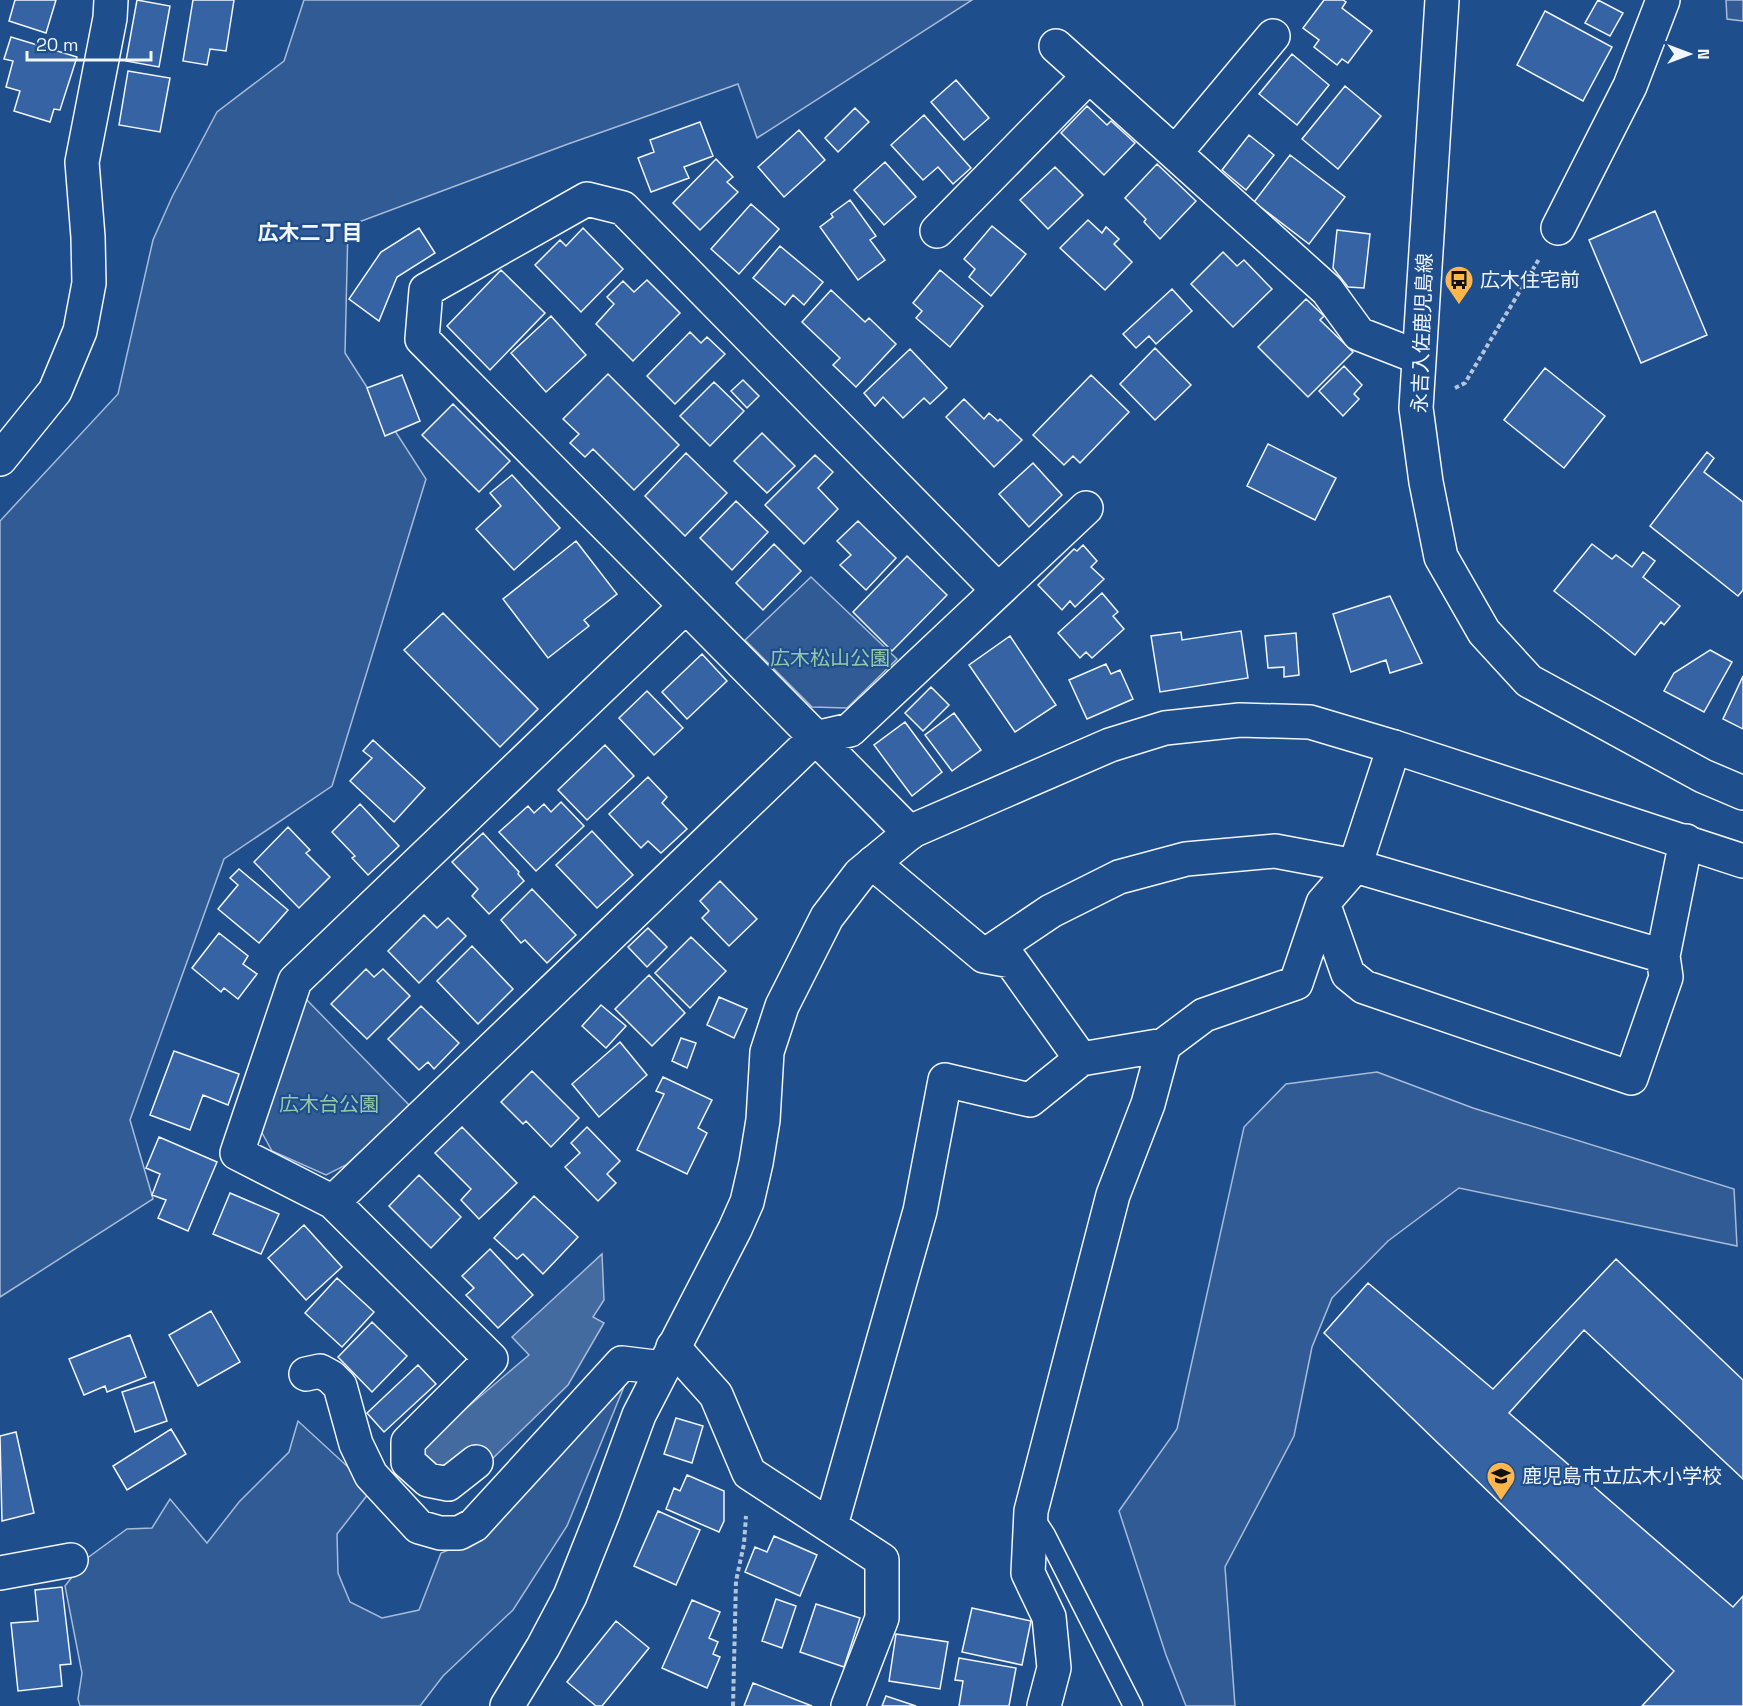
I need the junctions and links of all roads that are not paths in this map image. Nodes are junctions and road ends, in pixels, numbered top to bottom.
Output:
1 (111, 0) edge
2 (1442, 0) edge
3 (1663, 0) edge
4 (1273, 36) dead end
5 (1056, 46) dead end
6 (1089, 76) junction
7 (1176, 152) junction
8 (1558, 228) road end
9 (937, 231) dead end
10 (1418, 357) junction
11 (0, 459) edge
12 (1086, 508) dead end
13 (998, 590) junction
14 (685, 607) junction
15 (815, 738) junction
16 (1394, 747) junction
17 (1743, 794) edge
18 (910, 833) junction
19 (1686, 841) junction
20 (1743, 861) edge
21 (873, 863) junction
22 (1355, 866) junction
23 (1323, 903) junction
24 (984, 956) junction
25 (1663, 956) junction
26 (1164, 1045) junction
27 (1081, 1059) junction
28 (333, 1202) junction
29 (668, 1358) junction
30 (306, 1374) dead end
31 (477, 1462) dead end
32 (1031, 1511) junction
33 (831, 1525) junction
34 (70, 1560) dead end
35 (0, 1573) edge
36 (507, 1706) edge
37 (848, 1706) edge
38 (1044, 1706) edge
39 (1133, 1706) edge

1 - 11 street
2 - 10 street, 永吉入佐鹿児島線
3 - 8 street
4 - 7 street
5 - 6 street
6 - 7 street
6 - 9 street
7 - 10 street
10 - 17 street, 永吉入佐鹿児島線
12 - 13 street
13 - 14 street
13 - 15 street
14 - 15 street
14 - 28 street
15 - 18 street
15 - 28 street
16 - 18 street
16 - 19 street
16 - 22 street
18 - 21 street
19 - 20 street
19 - 25 street
21 - 24 street
21 - 29 street
22 - 23 street
22 - 24 street
22 - 25 street
23 - 25 street
23 - 26 street
24 - 27 street
26 - 27 street
26 - 32 street
27 - 33 street
28 - 31 street
29 - 30 street
29 - 33 street
29 - 36 street
32 - 38 street
32 - 39 lane
33 - 37 street
34 - 35 street

